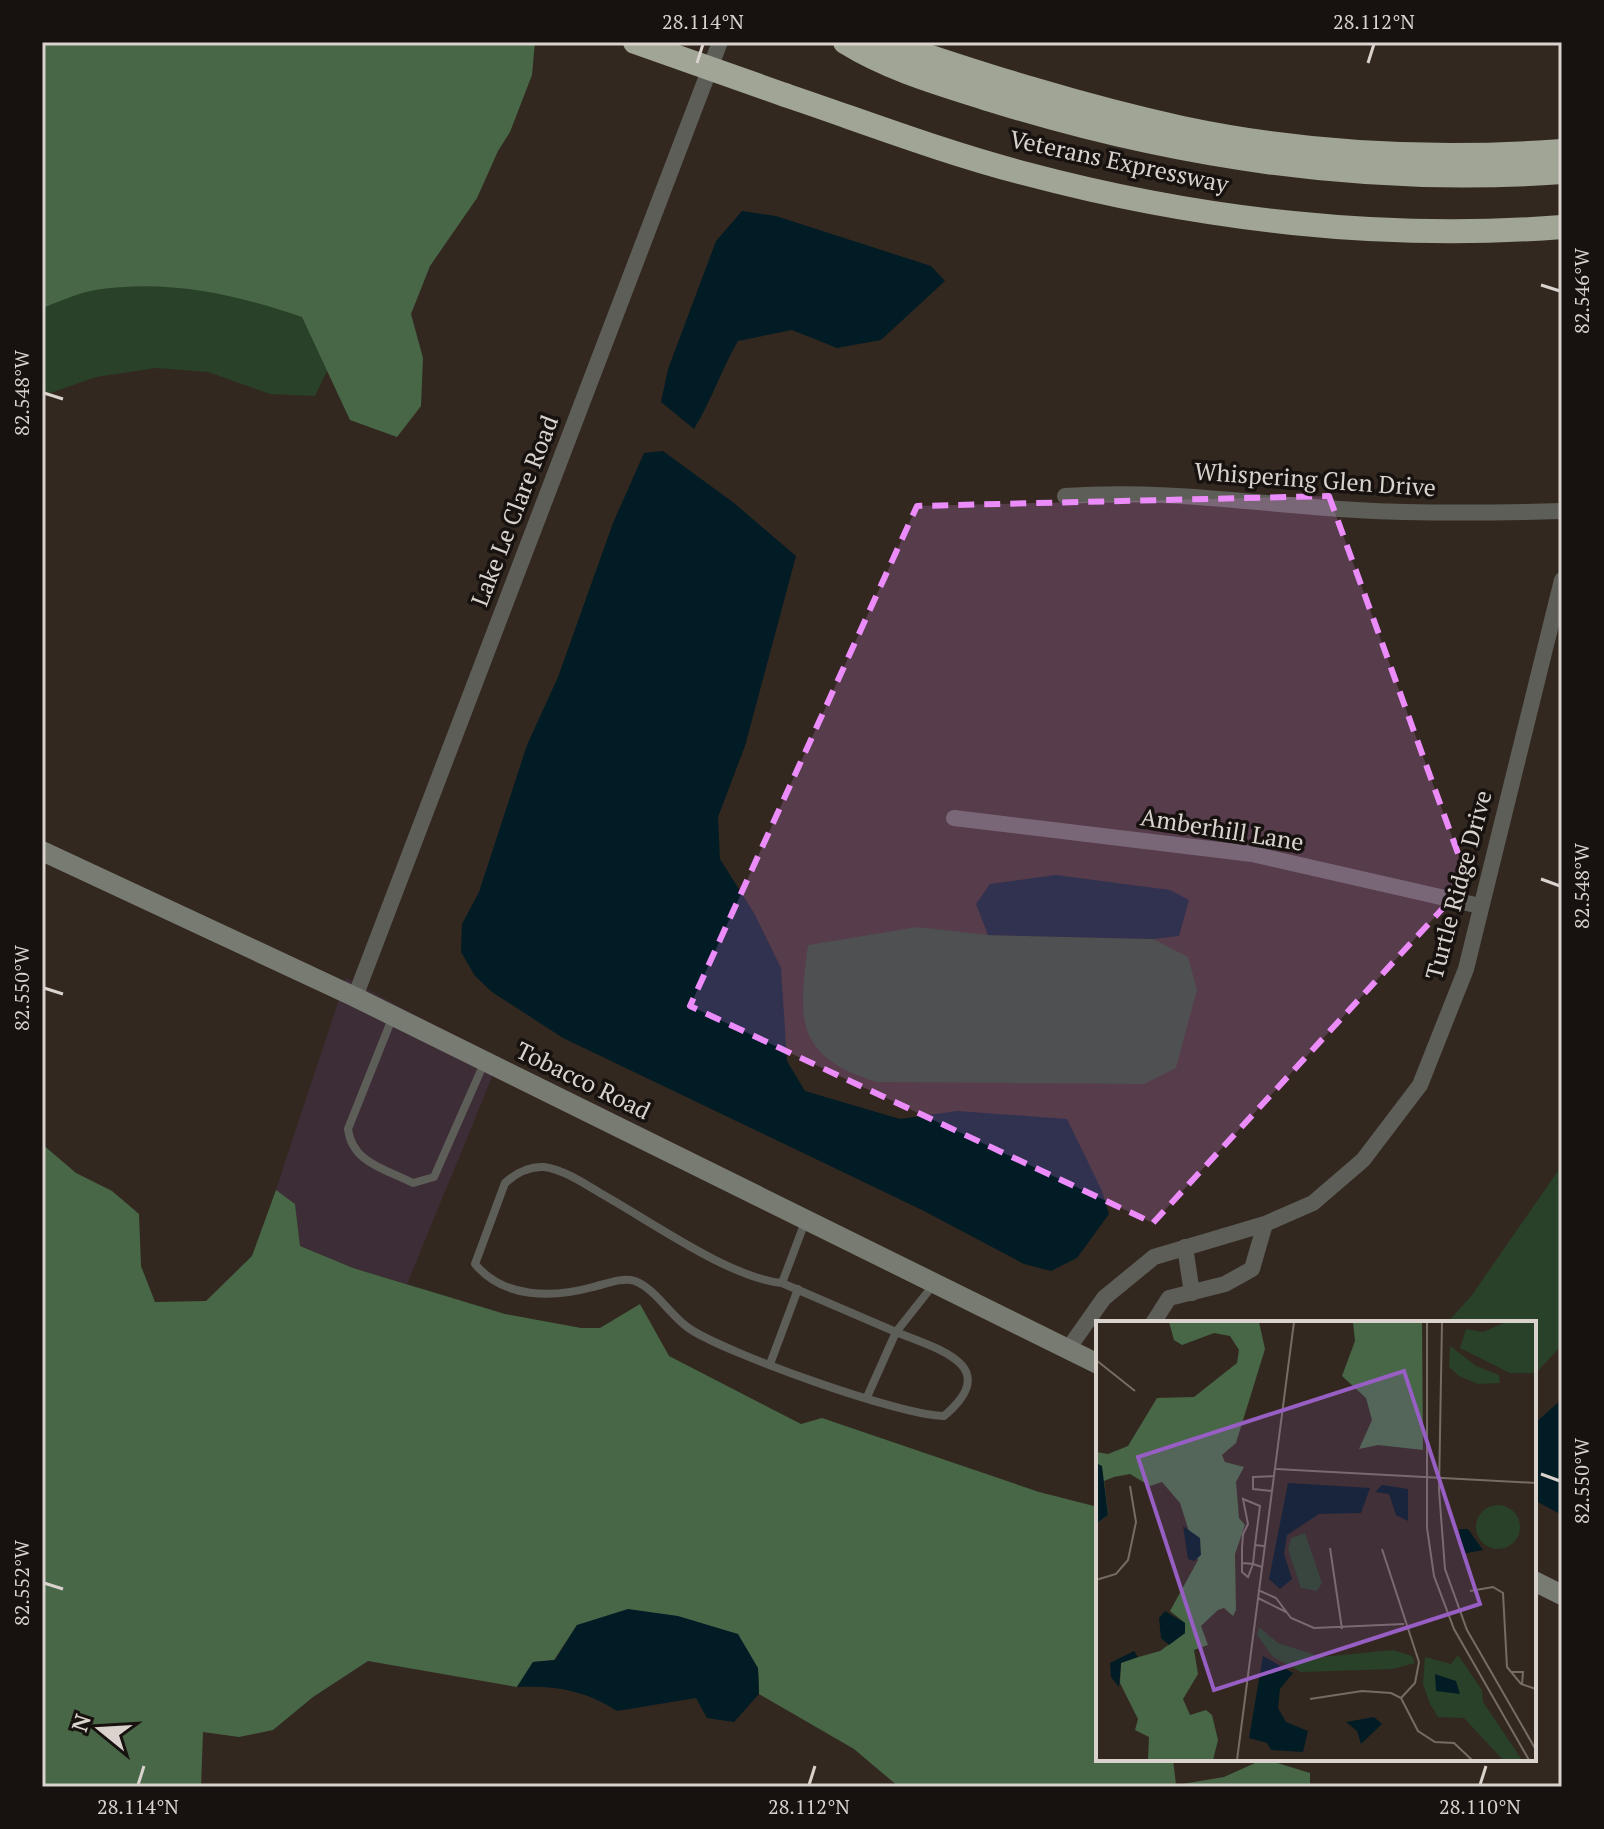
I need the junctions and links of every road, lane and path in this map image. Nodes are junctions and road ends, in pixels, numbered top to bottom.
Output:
1 (635, 42) edge
2 (720, 42) edge
3 (845, 42) edge
4 (886, 42) edge
5 (1562, 151) edge
6 (1562, 172) edge
7 (1562, 227) edge
8 (1065, 496) dead end
9 (1562, 511) edge
10 (1562, 580) edge
11 (954, 818) dead end
12 (42, 851) edge
13 (1480, 906) junction
14 (355, 997) junction
15 (393, 1016) junction
16 (485, 1061) junction
17 (806, 1220) junction
18 (1265, 1224) junction
19 (1185, 1247) junction
20 (782, 1283) junction
21 (935, 1283) junction
22 (798, 1289) junction
23 (1192, 1293) junction
24 (1154, 1321) edge
25 (896, 1332) junction
26 (1068, 1349) junction
27 (1096, 1363) edge
28 (770, 1364) junction
29 (867, 1397) junction
30 (1536, 1582) edge
31 (1562, 1595) edge

1 - 7 highway, Veterans Expressway, bridge
2 - 14 street, Lake Le Clare Road
3 - 6 highway
4 - 5 highway, Veterans Expressway
8 - 9 street, Whispering Glen Drive
10 - 13 street, Turtle Ridge Drive
11 - 13 street, Amberhill Lane
12 - 14 street, Tobacco Road
13 - 18 street, Turtle Ridge Drive
14 - 15 street, Tobacco Road
15 - 16 street, Tobacco Road
15 - 16 lane
16 - 17 street, Tobacco Road
17 - 20 lane
17 - 21 street, Tobacco Road
18 - 19 street, Turtle Ridge Drive
18 - 23 street
19 - 23 street
19 - 26 street, Turtle Ridge Drive
20 - 22 lane
20 - 28 lane
21 - 25 lane
21 - 26 street, Tobacco Road
22 - 25 lane
22 - 28 lane
23 - 24 street
25 - 29 lane
25 - 29 lane
26 - 27 street, Tobacco Road
28 - 29 lane
30 - 31 street

